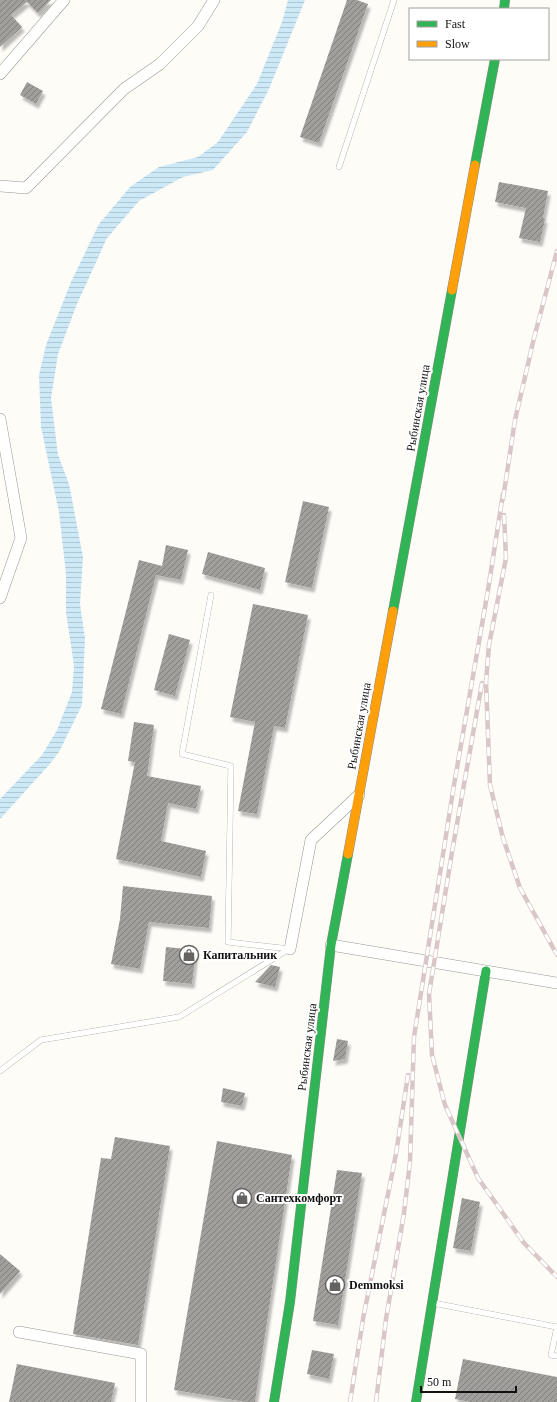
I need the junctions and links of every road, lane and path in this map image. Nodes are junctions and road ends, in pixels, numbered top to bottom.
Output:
1 (214, 0) edge
2 (394, 0) edge
3 (61, 1) edge
4 (495, 60) edge
5 (0, 74) edge
6 (339, 167) dead end
7 (0, 186) edge
8 (0, 419) edge
9 (211, 594) dead end
10 (0, 598) edge
11 (359, 795) junction
12 (331, 945) junction
13 (290, 949) junction
14 (486, 971) junction
15 (557, 983) edge
16 (0, 1071) edge
17 (433, 1303) junction
18 (19, 1332) dead end
19 (557, 1356) edge
20 (141, 1402) edge
21 (274, 1402) edge
22 (416, 1402) edge

1 - 7 street
2 - 6 lane
3 - 5 street
4 - 11 main road, Рыбинская улица
8 - 10 street
9 - 13 lane
11 - 12 main road, Рыбинская улица
11 - 13 street
12 - 14 street
12 - 21 main road, Рыбинская улица
13 - 16 lane
14 - 15 street
14 - 17 main road
17 - 19 lane
17 - 22 main road
18 - 20 street

